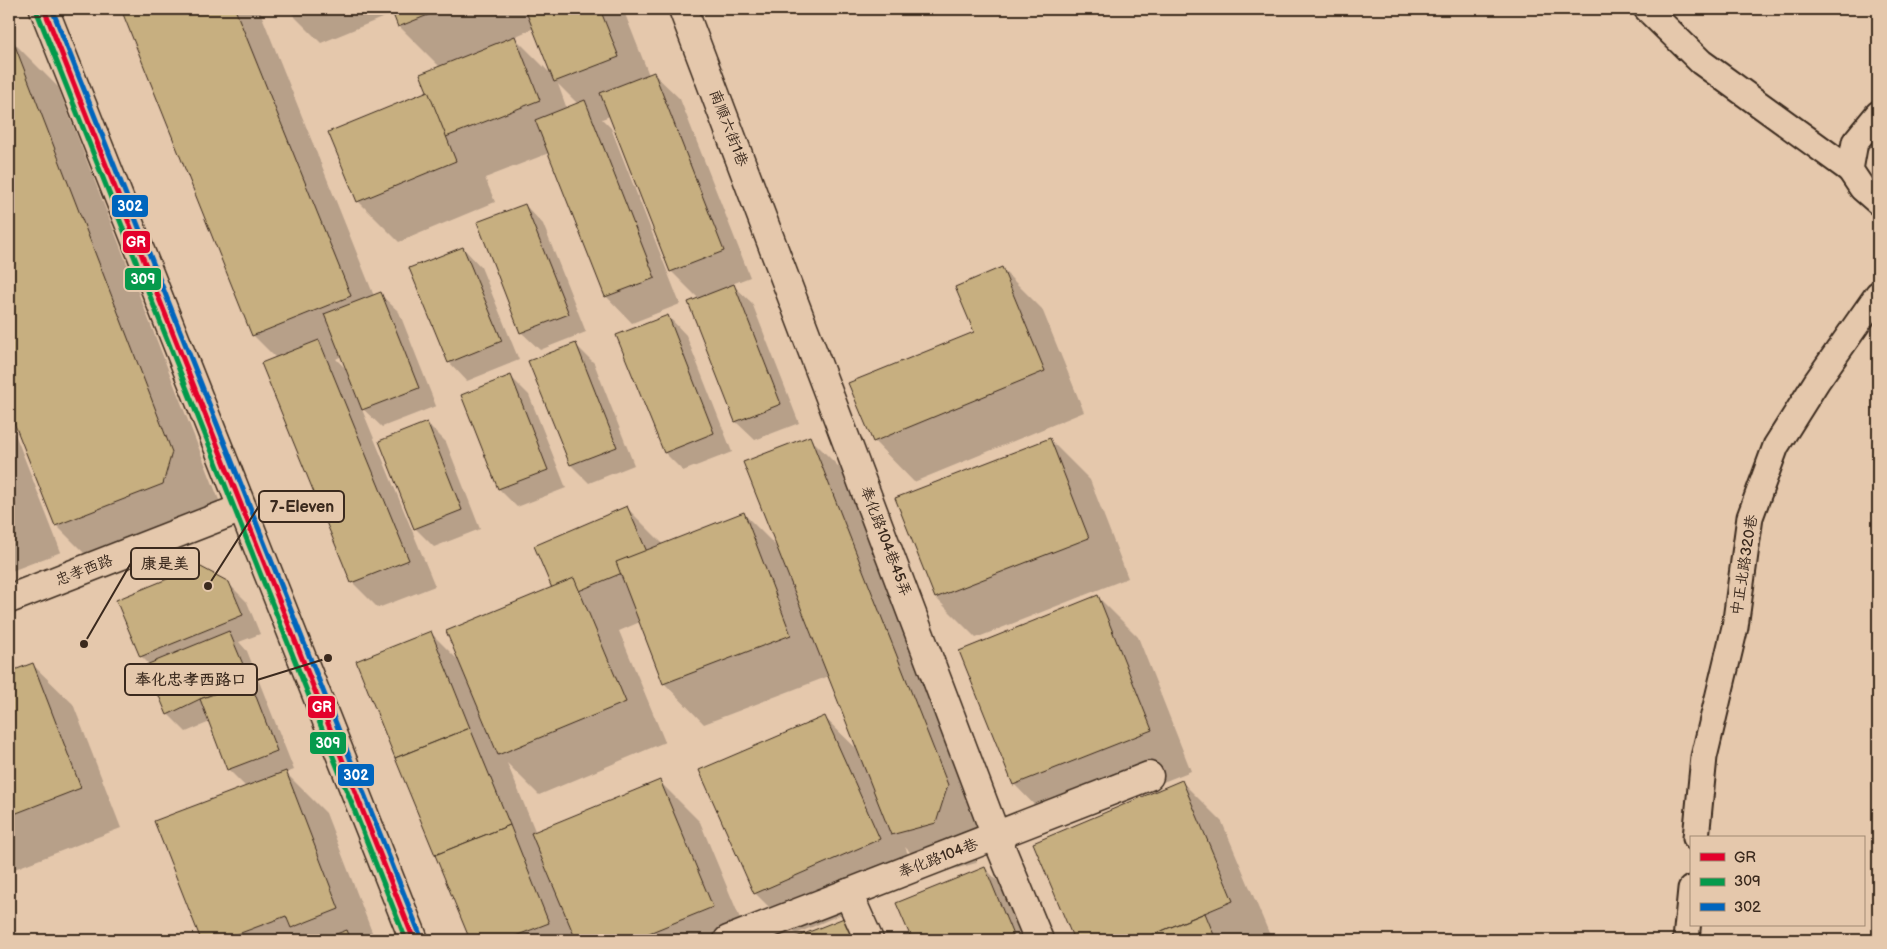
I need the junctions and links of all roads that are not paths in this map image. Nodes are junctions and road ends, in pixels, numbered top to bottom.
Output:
1 (44, 9) edge
2 (683, 9) edge
3 (1647, 9) edge
4 (1878, 114) edge
5 (1850, 170) junction
6 (1878, 202) edge
7 (775, 247) joint
8 (1878, 294) edge
9 (242, 508) junction
10 (9, 599) edge
11 (1149, 776) dead end
12 (996, 836) junction
13 (1696, 836) edge
14 (848, 893) junction
15 (1690, 899) edge
16 (414, 940) edge
17 (728, 940) edge
18 (868, 940) edge
19 (1040, 940) edge
20 (1686, 940) edge

1 - 9 street
2 - 7 street, 南順六街1巷
3 - 5 lane
4 - 5 lane
5 - 6 lane
7 - 12 street, 奉化路104巷45弄
8 - 13 lane, 中正北路320巷
9 - 10 street, 忠孝西路
9 - 16 street
11 - 12 street, 奉化路104巷
12 - 14 street, 奉化路104巷
12 - 19 street, 奉化路104巷45弄
14 - 17 street, 奉化路104巷
14 - 18 street
15 - 20 lane

